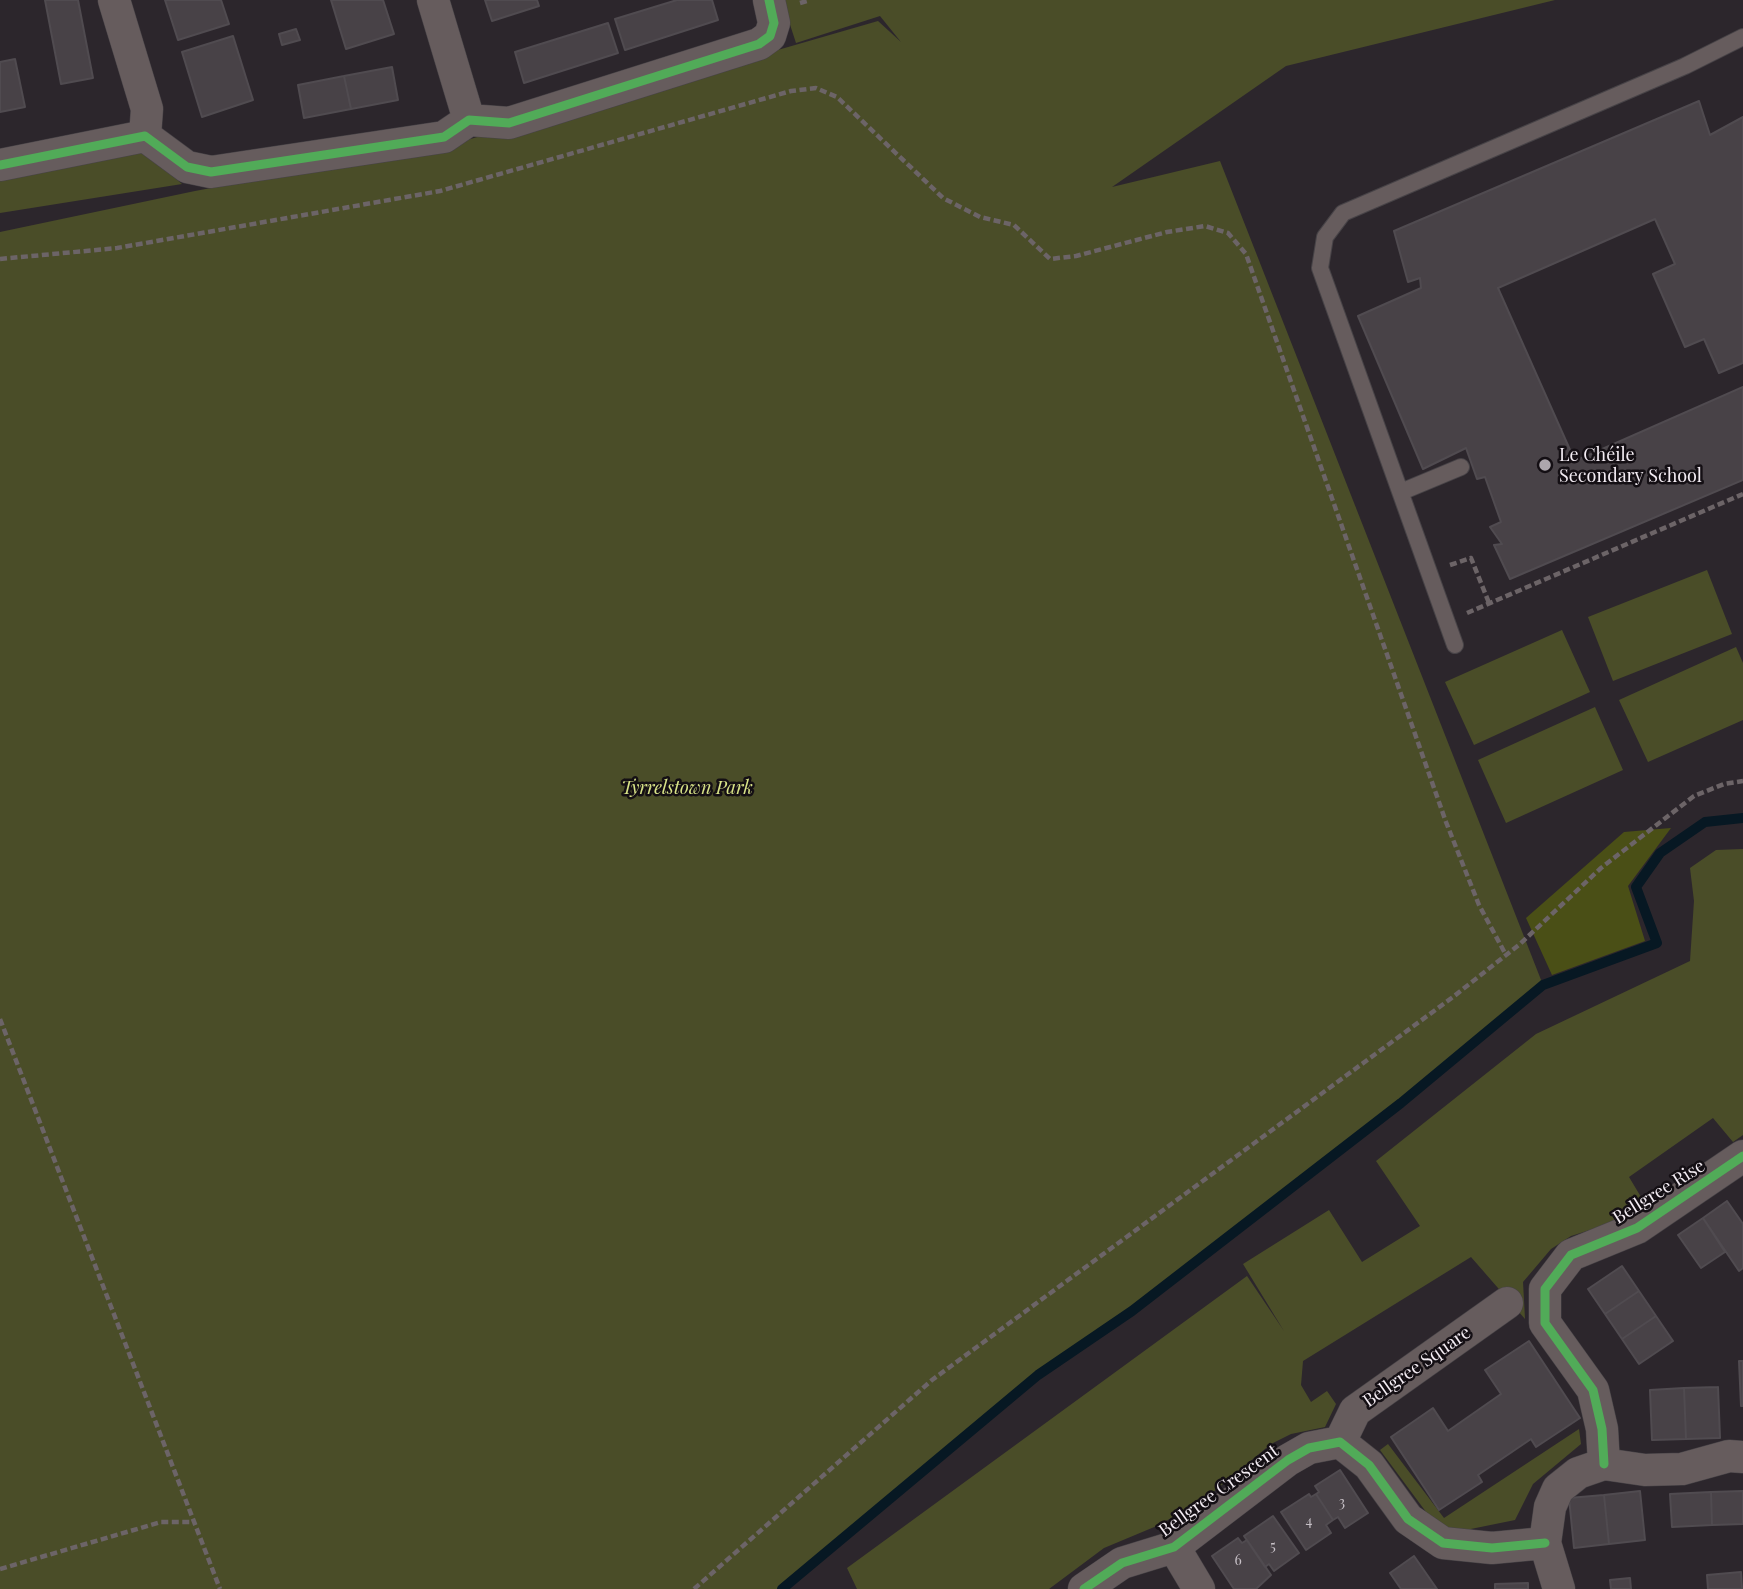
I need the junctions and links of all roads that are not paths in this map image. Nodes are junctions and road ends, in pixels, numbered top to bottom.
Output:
1 (114, 0) edge
2 (433, 0) edge
3 (769, 0) edge
4 (1743, 37) edge
5 (469, 120) junction
6 (145, 136) junction
7 (0, 165) edge
8 (1461, 467) dead end
9 (1401, 492) junction
10 (1455, 645) dead end
11 (1743, 1156) edge
12 (1507, 1303) dead end
13 (1340, 1442) junction
14 (1743, 1457) edge
15 (1604, 1464) junction
16 (1545, 1544) junction
17 (1174, 1547) junction
18 (1084, 1589) edge
19 (1199, 1589) edge
20 (1559, 1589) edge

1 - 6 street
2 - 5 street
3 - 5 street
4 - 9 lane
5 - 6 street
6 - 7 street
8 - 9 lane
9 - 10 lane
11 - 15 street, Bellgree Rise
12 - 13 street, Bellgree Square
13 - 16 street
13 - 17 street, Bellgree Crescent
14 - 15 street
15 - 16 street
16 - 20 street
17 - 18 street, Bellgree Crescent
17 - 19 street, Bellgree Crescent

